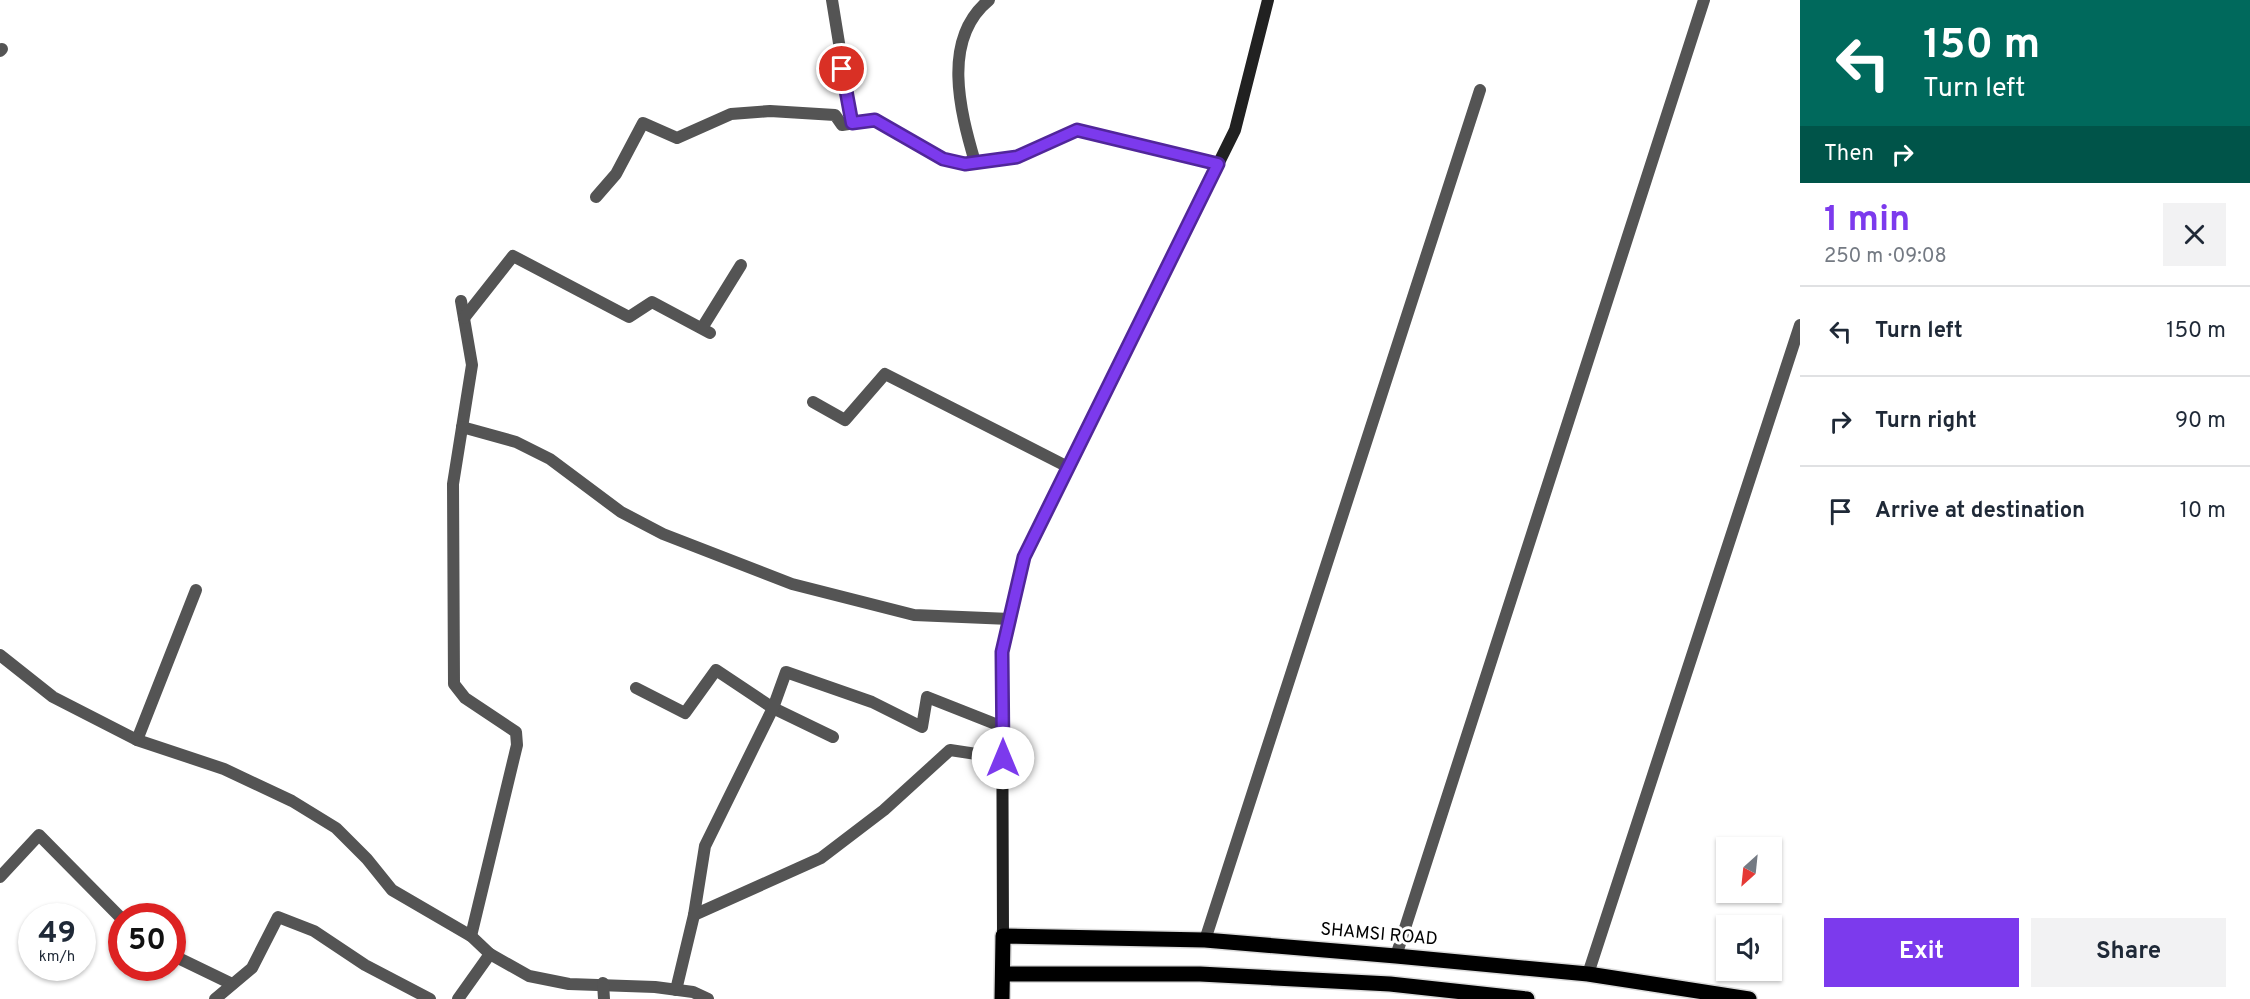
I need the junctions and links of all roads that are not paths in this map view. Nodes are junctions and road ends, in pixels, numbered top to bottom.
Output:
1 (832, 0) edge
2 (989, 0) edge
3 (1268, 0) edge
4 (1704, 0) edge
5 (1480, 90) dead end
6 (852, 123) junction
7 (975, 162) junction
8 (1218, 164) junction
9 (596, 197) dead end
10 (741, 266) dead end
11 (461, 301) dead end
12 (464, 318) junction
13 (1800, 325) edge
14 (813, 402) dead end
15 (462, 427) junction
16 (1068, 467) junction
17 (196, 590) dead end
18 (1010, 619) junction
19 (0, 655) edge
20 (636, 688) dead end
21 (773, 708) junction
22 (1003, 727) junction
23 (833, 738) dead end
24 (137, 740) junction
25 (1003, 758) junction
26 (0, 877) edge
27 (108, 905) edge
28 (694, 915) junction
29 (471, 936) junction
30 (1003, 936) junction
31 (1205, 940) junction
32 (490, 954) junction
33 (1396, 956) junction
34 (186, 962) edge
35 (1004, 974) junction
36 (1588, 974) junction
37 (603, 983) junction
38 (232, 984) junction
39 (676, 990) junction
40 (1496, 997) edge
41 (215, 999) edge
42 (430, 999) edge
43 (458, 999) edge
44 (604, 999) edge
45 (708, 999) edge
46 (1002, 999) edge
47 (1527, 999) edge
48 (1749, 999) edge

1 - 6 street
2 - 7 street
3 - 8 main road
4 - 33 street
5 - 31 street
6 - 7 street
6 - 9 street
7 - 8 street
8 - 16 main road
10 - 12 street
11 - 12 street
12 - 15 street
13 - 36 street
14 - 16 street
15 - 18 street
15 - 29 street
16 - 18 main road
17 - 24 street
18 - 22 main road
19 - 24 street
20 - 21 street
21 - 22 street
21 - 23 street
21 - 28 street
22 - 25 main road
24 - 29 street
25 - 28 street
25 - 30 main road
26 - 27 street
28 - 39 street
29 - 32 street
30 - 31 main road, SHAMSI ROAD
30 - 35 main road
31 - 33 main road, SHAMSI ROAD
32 - 37 street
32 - 43 street
33 - 36 main road, SHAMSI ROAD
34 - 38 street
35 - 40 main road
35 - 46 main road
36 - 48 main road, SHAMSI ROAD
37 - 39 street
37 - 44 street
38 - 41 street
38 - 42 street
39 - 45 street
40 - 47 main road

